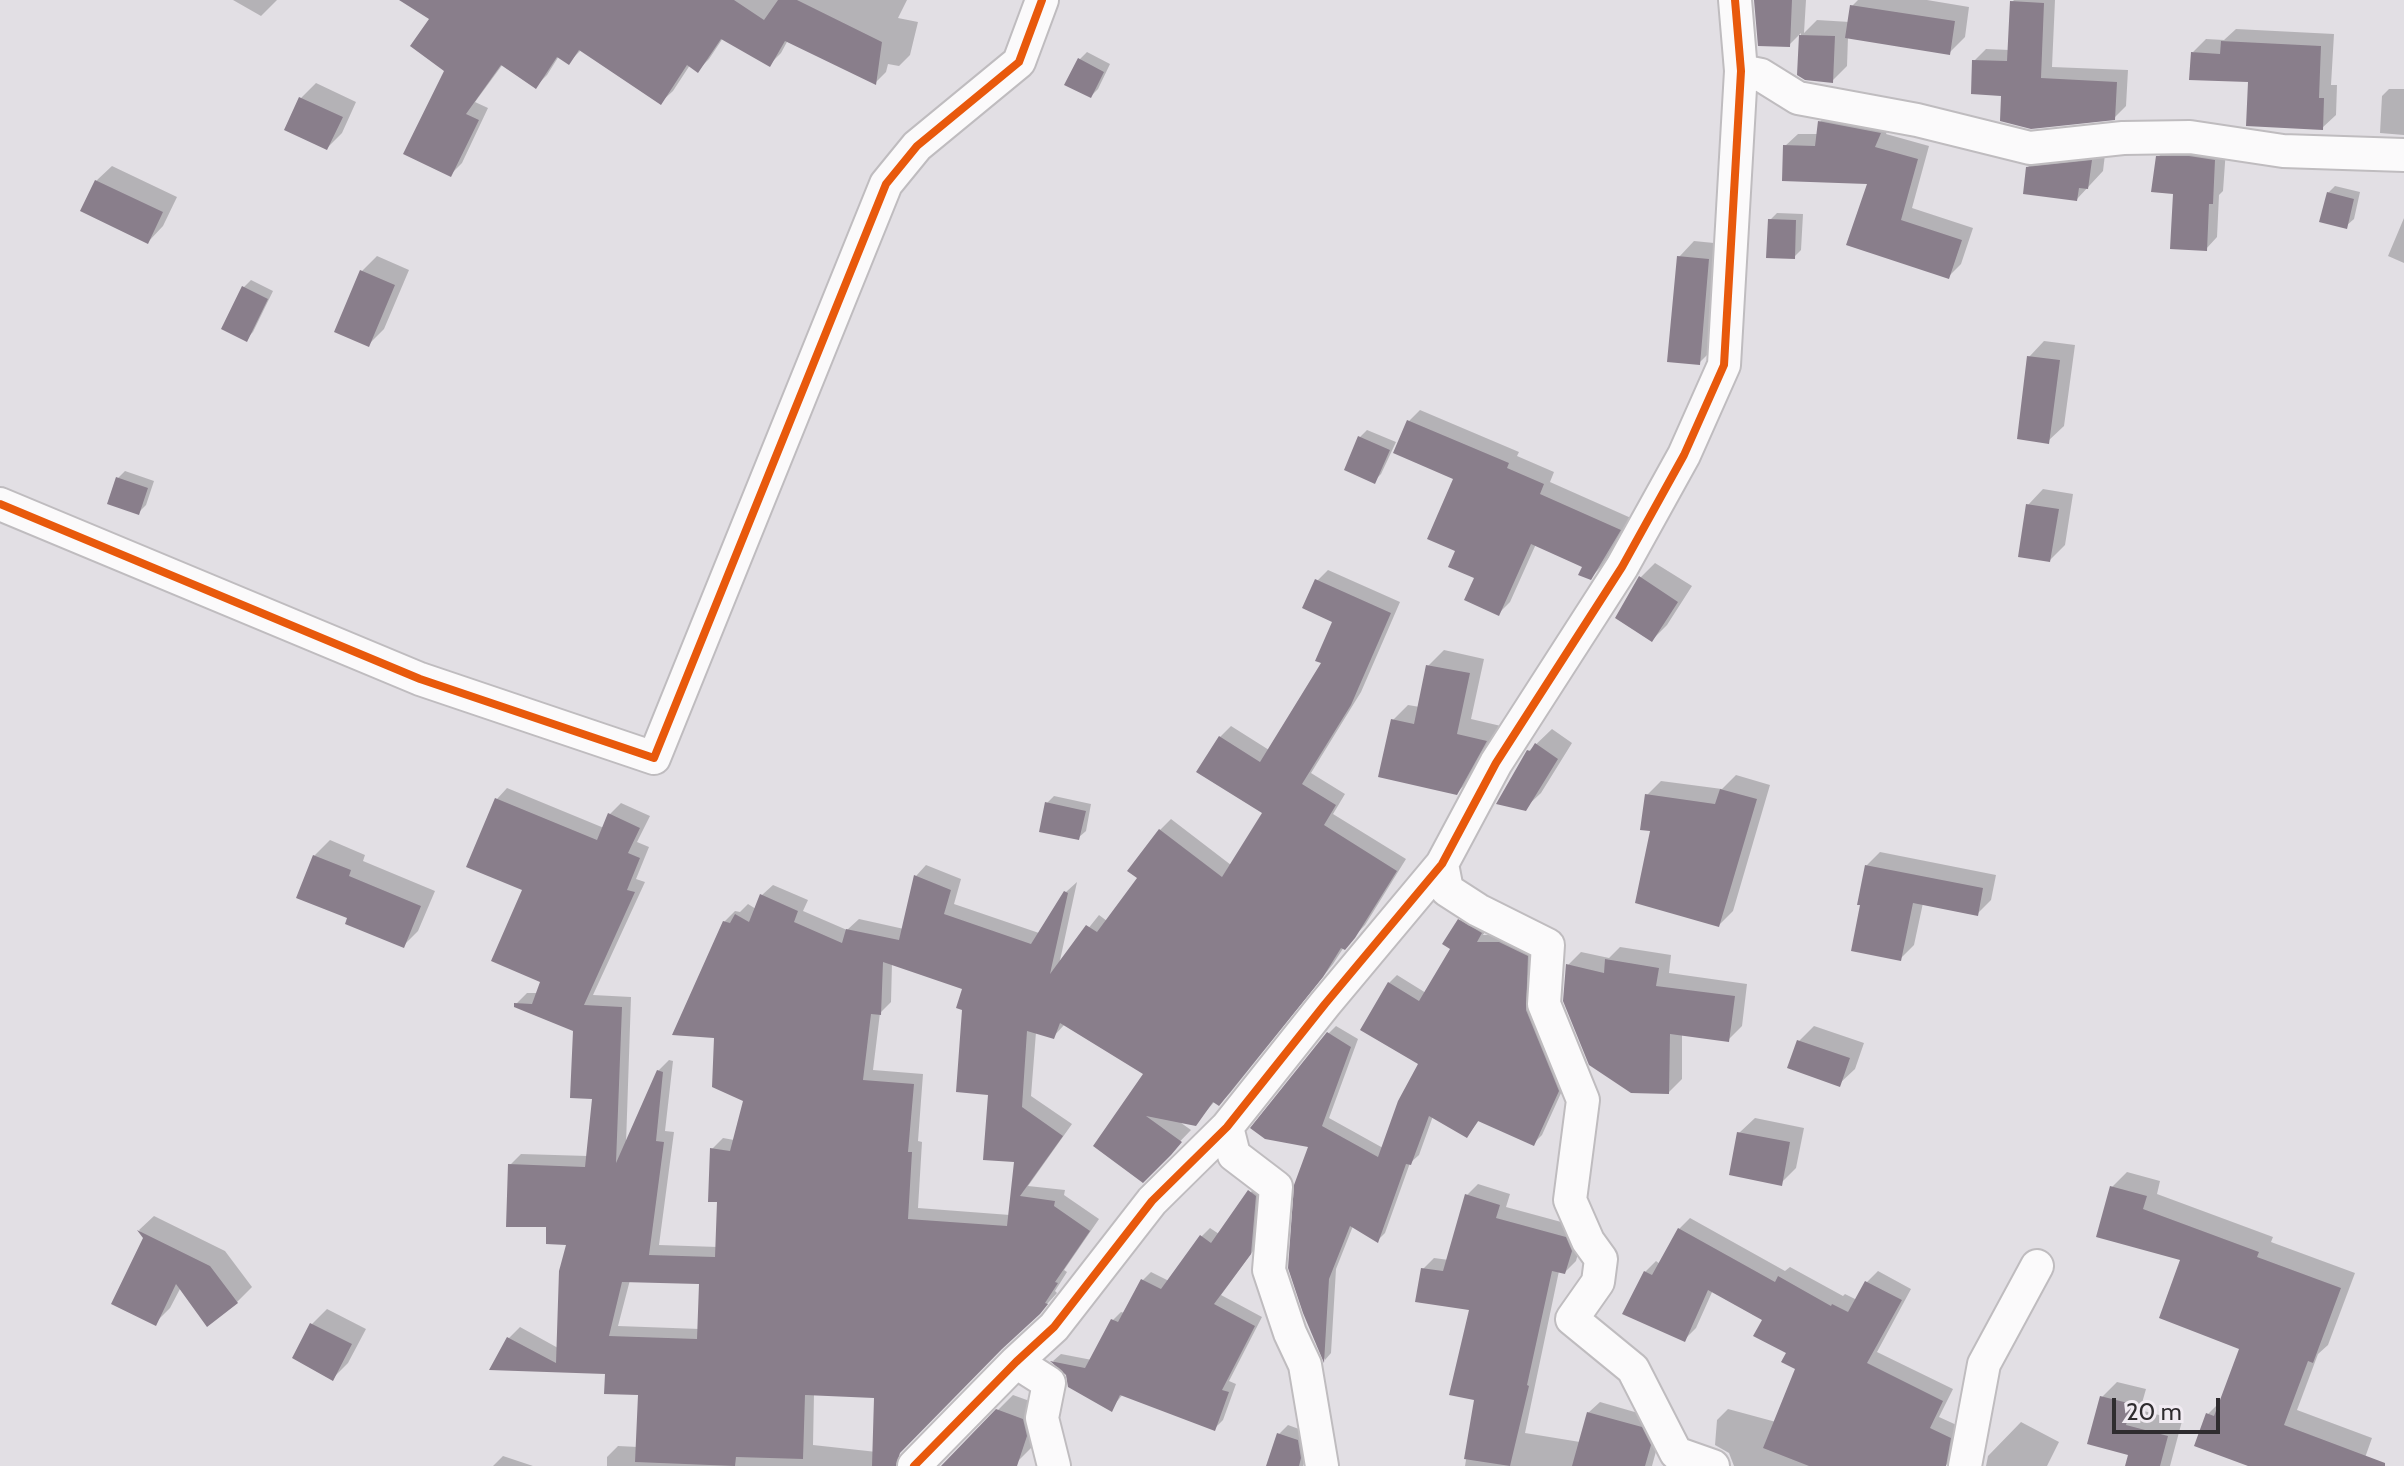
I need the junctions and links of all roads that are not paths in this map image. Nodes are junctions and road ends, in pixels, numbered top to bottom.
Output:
1 (1042, 0) edge
2 (1735, 0) edge
3 (1741, 71) junction
4 (2404, 155) edge
5 (0, 504) edge
6 (1442, 864) junction
7 (1227, 1127) junction
8 (2037, 1266) dead end
9 (1016, 1362) junction
10 (914, 1466) edge
11 (1054, 1466) edge
12 (1322, 1466) edge
13 (1713, 1466) edge
14 (1965, 1466) edge

1 - 5 street
2 - 3 street
3 - 4 street
3 - 6 street
6 - 7 street
6 - 13 street
7 - 9 street
7 - 12 street
8 - 14 street
9 - 10 street
9 - 11 street

